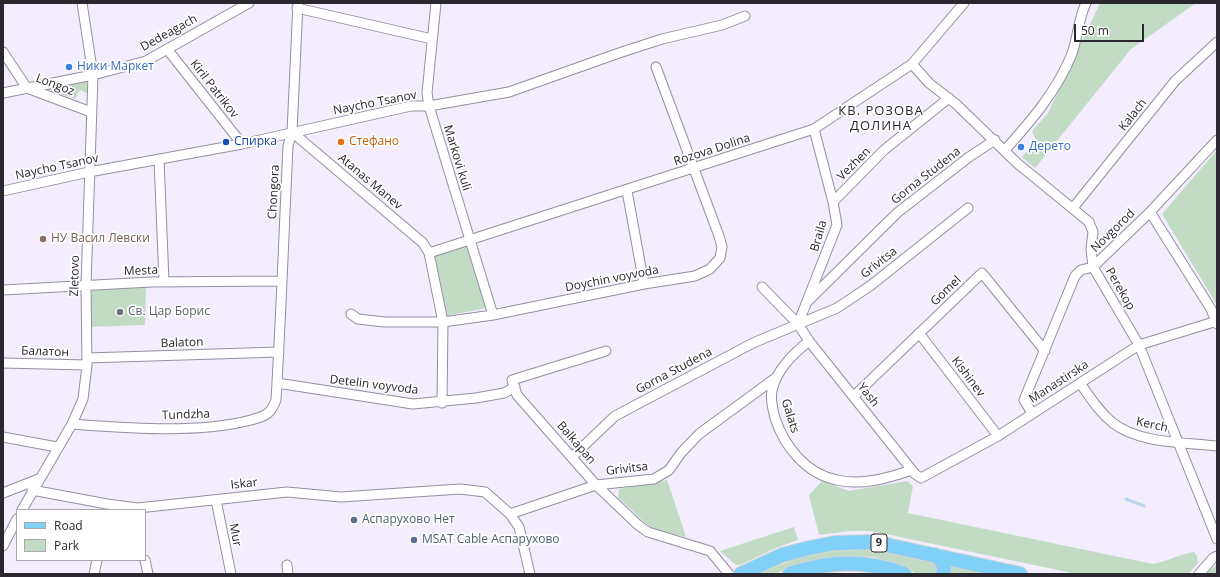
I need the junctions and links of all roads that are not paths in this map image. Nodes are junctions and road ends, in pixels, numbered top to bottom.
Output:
1 (82, 3) edge
2 (249, 3) edge
3 (436, 3) edge
4 (964, 3) edge
5 (1086, 3) edge
6 (297, 6) edge
7 (745, 16) dead end
8 (432, 38) junction
9 (1217, 42) edge
10 (167, 49) junction
11 (3, 52) edge
12 (912, 64) junction
13 (656, 67) dead end
14 (93, 75) junction
15 (27, 88) junction
16 (3, 93) edge
17 (948, 98) junction
18 (429, 106) junction
19 (91, 112) junction
20 (814, 129) junction
21 (292, 132) junction
22 (995, 140) junction
23 (1217, 140) edge
24 (242, 144) junction
25 (1004, 150) junction
26 (159, 159) junction
27 (694, 168) junction
28 (89, 172) junction
29 (3, 191) edge
30 (627, 191) junction
31 (833, 202) junction
32 (968, 208) dead end
33 (1074, 208) junction
34 (1150, 212) junction
35 (469, 242) junction
36 (429, 253) junction
37 (1093, 267) junction
38 (281, 281) junction
39 (164, 282) junction
40 (644, 284) junction
41 (86, 285) junction
42 (762, 287) dead end
43 (3, 290) edge
44 (807, 302) junction
45 (351, 314) dead end
46 (492, 315) junction
47 (443, 322) junction
48 (1217, 322) edge
49 (798, 324) junction
50 (919, 332) junction
51 (809, 341) junction
52 (1138, 345) junction
53 (606, 351) dead end
54 (1045, 351) junction
55 (279, 352) junction
56 (87, 362) junction
57 (3, 363) edge
58 (777, 377) junction
59 (277, 383) junction
60 (1080, 383) junction
61 (514, 384) junction
62 (854, 396) junction
63 (442, 403) junction
64 (1032, 413) junction
65 (72, 424) junction
66 (998, 436) junction
67 (3, 437) edge
68 (1178, 442) junction
69 (1217, 446) edge
70 (57, 447) junction
71 (572, 457) junction
72 (912, 470) junction
73 (921, 478) joint
74 (39, 479) junction
75 (596, 485) junction
76 (32, 490) junction
77 (3, 493) edge
78 (216, 500) junction
79 (106, 507) edge
80 (22, 509) edge
81 (138, 509) edge
82 (510, 514) junction
83 (16, 521) edge
84 (1217, 540) edge
85 (3, 546) edge
86 (934, 555) junction
87 (1217, 556) edge
88 (97, 561) edge
89 (145, 561) edge
90 (94, 574) edge
91 (148, 574) edge
92 (231, 574) edge
93 (530, 574) edge
94 (729, 574) edge
95 (741, 574) edge
96 (790, 574) edge
97 (904, 574) edge
98 (943, 574) edge
99 (1020, 574) edge
100 (1199, 574) edge

1 - 14 street, Zletovo
2 - 10 street, Dedeagach
3 - 8 street, Markovi kuli
4 - 12 street, Rozova Dolina
5 - 25 street
6 - 8 street
6 - 21 street, Chongora
7 - 18 street, Naycho Tsanov
8 - 18 street, Markovi kuli
9 - 33 street, Kalach
10 - 14 street, Dedeagach
10 - 24 street, Kiril Patrikov
11 - 15 street, Longoz
12 - 17 street, Perekop
12 - 20 street, Rozova Dolina
13 - 27 street
14 - 15 street, Dedeagach
14 - 19 street, Zletovo
15 - 16 street, Dedeagach
15 - 19 street, Longoz
17 - 22 street, Perekop
17 - 31 street, Vezhen
18 - 21 street, Naycho Tsanov
18 - 35 street, Markovi kuli
19 - 28 street, Zletovo
20 - 27 street, Rozova Dolina
20 - 31 street, Braila
21 - 24 street, Naycho Tsanov
21 - 36 street, Atanas Manev
21 - 38 street, Chongora
22 - 25 street, Perekop
22 - 44 street, Gorna Studena
23 - 34 street, Novgorod
24 - 26 street, Naycho Tsanov
25 - 33 street, Perekop
26 - 28 street, Naycho Tsanov
26 - 39 street
27 - 30 street, Rozova Dolina
27 - 40 street, Doychin voyvoda
28 - 29 street, Naycho Tsanov
28 - 41 street, Zletovo
30 - 35 street, Rozova Dolina
30 - 40 street
31 - 44 street, Braila
32 - 49 street, Grivitsa
33 - 37 street, Perekop
34 - 37 street, Novgorod
34 - 48 street
35 - 36 street, Rozova Dolina
35 - 46 street, Markovi kuli
36 - 47 street
37 - 52 street, Perekop
37 - 54 street, Novgorod
38 - 39 street, Mesta
38 - 55 street, Chongora
39 - 41 street, Mesta
40 - 46 street, Doychin voyvoda
41 - 43 street, Mesta
41 - 56 street, Zletovo
42 - 49 street, Yash
44 - 49 street, Braila
45 - 47 street
46 - 47 street
47 - 63 street
48 - 52 street, Manastirska
49 - 51 street, Yash
49 - 71 street, Gorna Studena
50 - 54 street, Gomel
50 - 62 street, Gomel
50 - 66 street, Kishinev
51 - 58 street, Galats
51 - 62 street, Yash
52 - 60 street, Manastirska
52 - 68 street, Perekop
53 - 61 street, Detelin voyvoda
54 - 64 street, Novgorod
55 - 56 street, Balaton
55 - 59 street, Chongora
56 - 57 street, Балатон
56 - 65 street, Zletovo
58 - 72 street, Galats
58 - 75 street, Grivitsa
59 - 63 street, Detelin voyvoda
59 - 65 street, Tundzha
60 - 64 street, Manastirska
60 - 68 street, Kerch
61 - 63 street, Detelin voyvoda
61 - 71 street, Balkapan
62 - 72 street, Yash
64 - 66 street, Manastirska
65 - 70 street, Zletovo
66 - 73 street, Manastirska
67 - 70 street
68 - 69 street, Kerch
68 - 84 street, Perekop
70 - 74 street, Zletovo
71 - 75 street, Balkapan
72 - 73 street, Yash
74 - 76 street, Zletovo
74 - 77 street
75 - 82 street, Grivitsa
75 - 94 street, Balkapan
76 - 79 street, Iskar
76 - 80 street, Zletovo
78 - 81 street, Iskar
78 - 82 street, Iskar
78 - 92 street, Mur
79 - 81 street, Iskar
82 - 93 street
83 - 85 street
86 - 95 main road, 9
86 - 98 main road
86 - 99 main road, 9
87 - 100 street
88 - 90 street
89 - 91 street
96 - 97 main road, 9

